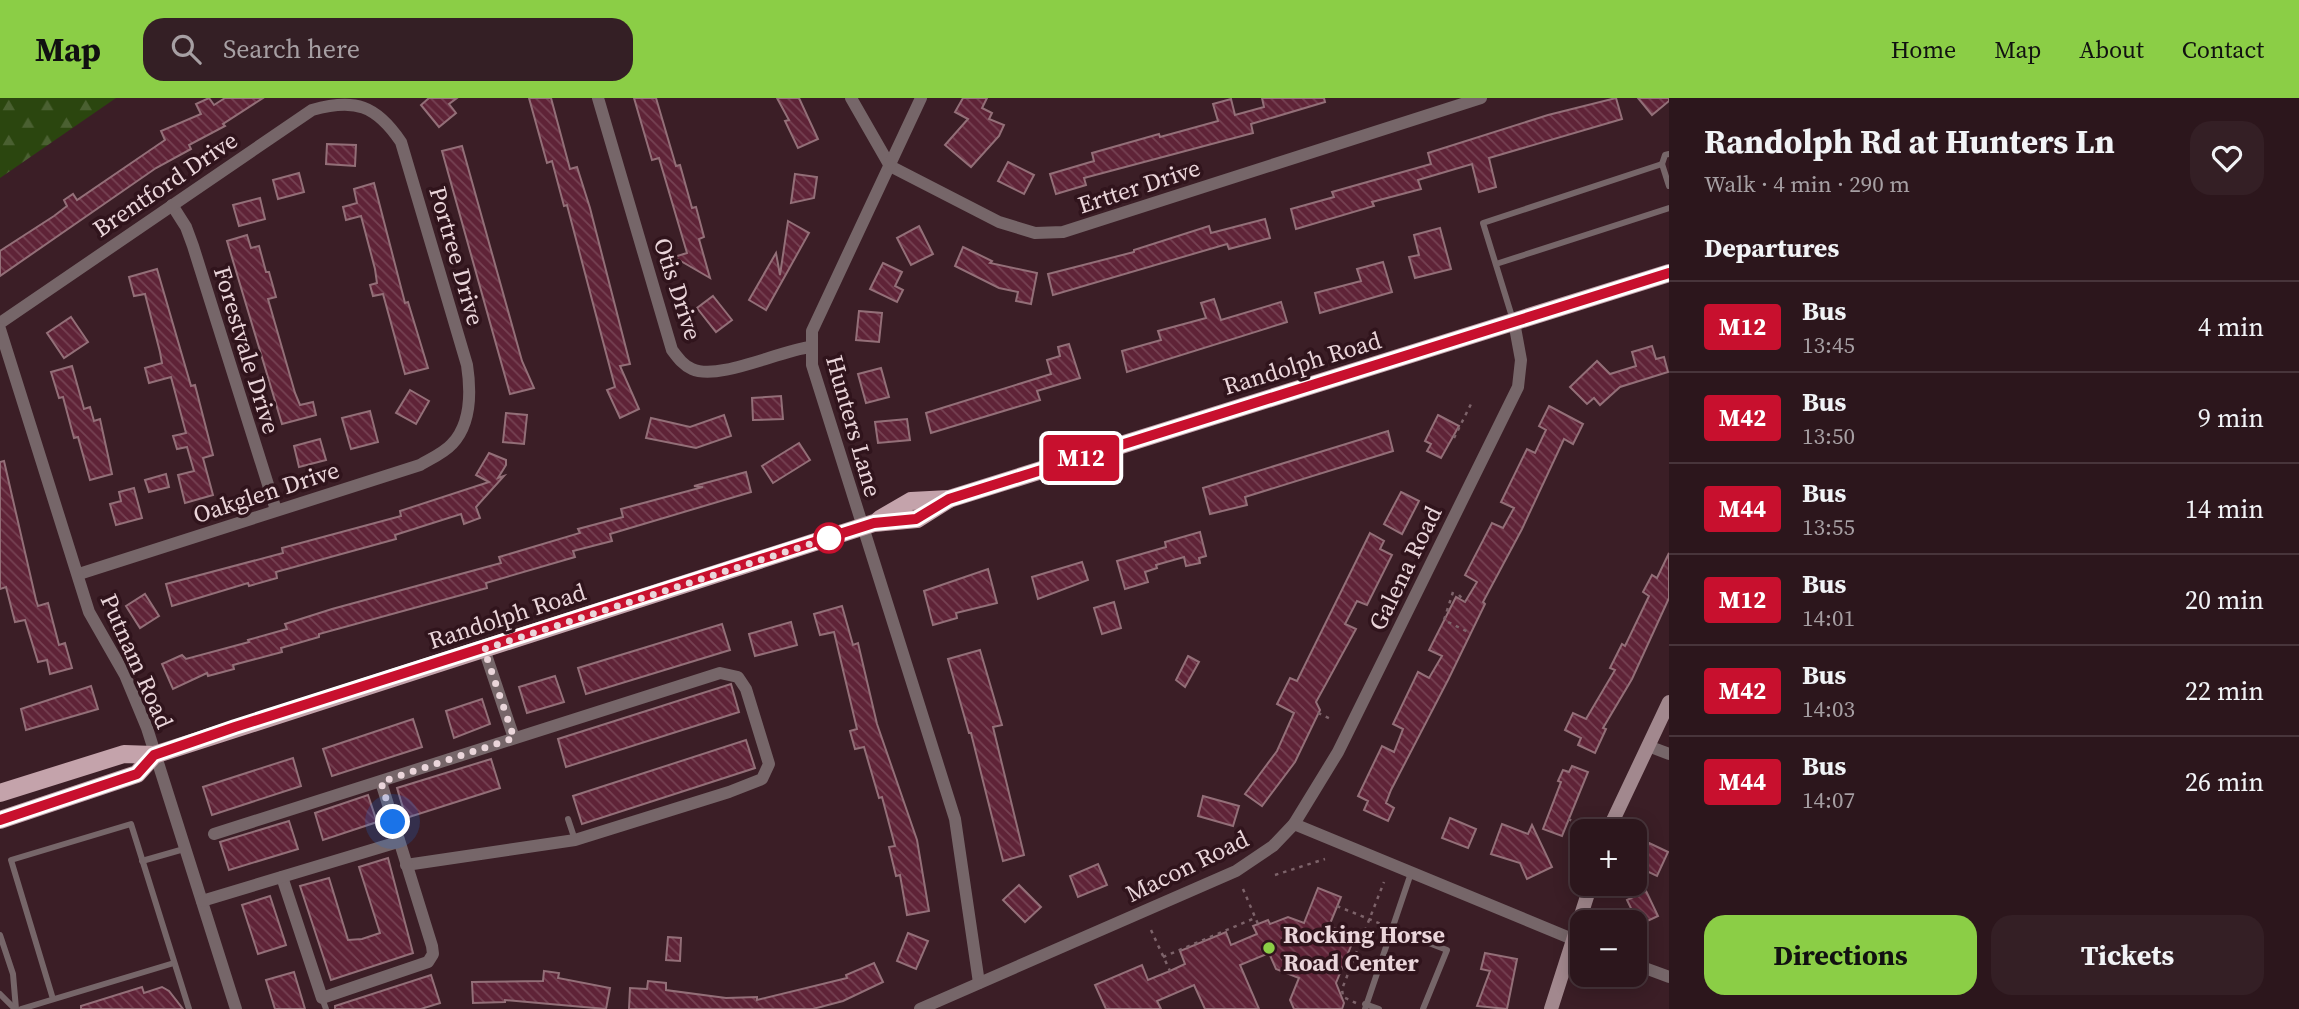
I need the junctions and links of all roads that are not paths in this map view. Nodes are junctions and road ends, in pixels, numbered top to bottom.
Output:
1 (598, 98) edge
2 (851, 98) edge
3 (921, 98) edge
4 (1481, 98) edge
5 (362, 105) joint
6 (1669, 154) edge
7 (1662, 164) junction
8 (890, 166) junction
9 (1669, 186) edge
10 (172, 205) junction
11 (1669, 208) edge
12 (1496, 264) junction
13 (1669, 273) edge
14 (1514, 322) junction
15 (0, 323) edge
16 (0, 329) edge
17 (810, 347) junction
18 (458, 435) joint
19 (276, 510) junction
20 (868, 525) junction
21 (79, 574) junction
22 (484, 649) junction
23 (1669, 702) edge
24 (514, 738) junction
25 (1648, 746) junction
26 (1669, 754) edge
27 (154, 755) junction
28 (381, 782) junction
29 (0, 793) edge
30 (569, 819) dead end
31 (1614, 819) edge
32 (0, 820) edge
33 (1294, 824) junction
34 (214, 834) dead end
35 (575, 840) junction
36 (398, 842) junction
37 (185, 848) junction
38 (142, 861) junction
39 (406, 866) junction
40 (1411, 873) junction
41 (282, 877) junction
42 (202, 901) junction
43 (1390, 928) junction
44 (0, 935) edge
45 (1570, 939) edge
46 (1570, 962) edge
47 (174, 963) junction
48 (1647, 969) edge
49 (1669, 977) edge
50 (979, 983) junction
51 (0, 994) edge
52 (53, 999) junction
53 (324, 1004) edge
54 (1365, 1006) edge
55 (18, 1009) edge
56 (189, 1009) edge
57 (236, 1009) edge
58 (920, 1009) edge
59 (1379, 1009) edge
60 (1423, 1009) edge
61 (1551, 1009) edge

1 - 17 street, Otis Drive
2 - 8 street
3 - 8 street, Hunters Lane
4 - 8 street, Ertter Drive
5 - 10 street, Brentford Drive
5 - 18 street, Portree Drive
6 - 7 lane
7 - 9 lane
7 - 12 lane
8 - 17 street, Hunters Lane
10 - 15 street, Brentford Drive
10 - 19 street, Forestvale Drive
11 - 12 lane
12 - 14 lane
13 - 14 main road, Randolph Road
14 - 20 main road, Randolph Road
14 - 33 street, Galena Road
16 - 21 street, Putnam Road
17 - 20 street, Hunters Lane
18 - 19 street, Oakglen Drive
19 - 21 street, Oakglen Drive
20 - 22 main road, Randolph Road
20 - 50 street, Hunters Lane
21 - 27 street, Putnam Road
22 - 24 street
22 - 27 main road, Randolph Road
23 - 25 street
24 - 28 street
24 - 35 street
25 - 26 street
25 - 31 street
27 - 29 main road, Randolph Road
27 - 32 main road, Randolph Road
27 - 37 street, Putnam Road
28 - 34 street
28 - 36 street
30 - 35 lane
33 - 40 street
33 - 50 street, Macon Road
35 - 39 street
36 - 39 street
36 - 41 street
37 - 38 lane
37 - 42 street, Putnam Road
38 - 47 lane
38 - 52 lane
39 - 53 street
40 - 43 lane
40 - 45 street
41 - 42 street
41 - 53 street
42 - 57 street, Putnam Road
43 - 54 lane
43 - 60 lane
44 - 55 lane
46 - 61 street
47 - 52 lane
47 - 56 lane
48 - 49 street
50 - 58 street, Macon Road
51 - 55 lane
52 - 55 lane
54 - 59 lane

